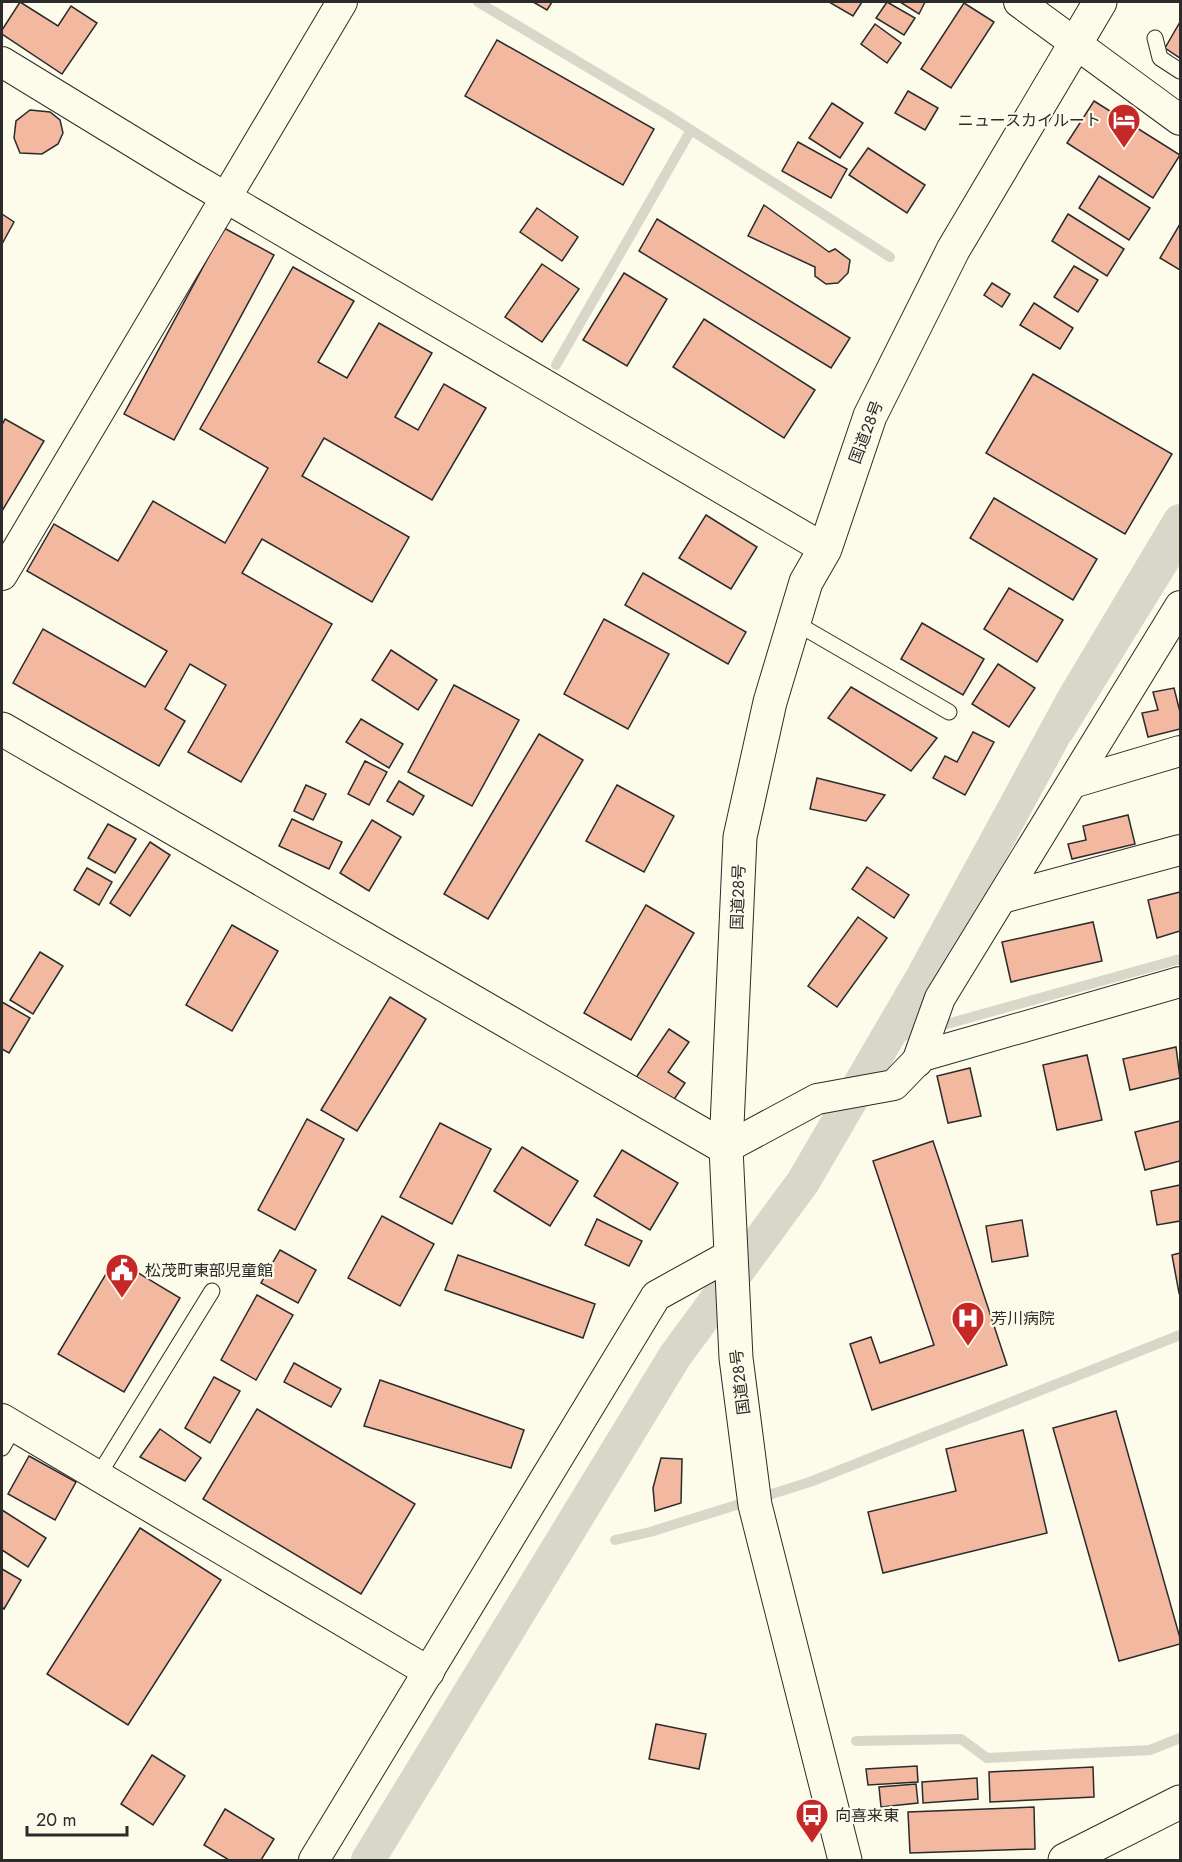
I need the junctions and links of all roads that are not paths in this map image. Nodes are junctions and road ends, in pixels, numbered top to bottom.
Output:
1 (342, 2) edge
2 (1019, 2) edge
3 (1100, 2) edge
4 (1155, 38) dead end
5 (1075, 43) junction
6 (2, 62) edge
7 (1180, 71) edge
8 (1180, 120) edge
9 (225, 195) junction
10 (825, 549) junction
11 (2, 574) edge
12 (1180, 606) edge
13 (794, 622) junction
14 (949, 712) dead end
15 (2, 729) edge
16 (1180, 751) edge
17 (1072, 783) junction
18 (1180, 850) edge
19 (1002, 898) junction
20 (1180, 981) edge
21 (917, 1062) junction
22 (726, 1148) junction
23 (730, 1255) junction
24 (212, 1291) dead end
25 (6, 1431) edge
26 (98, 1476) junction
27 (429, 1672) junction
28 (1180, 1802) edge
29 (314, 1860) edge
30 (846, 1860) edge
31 (1065, 1860) edge

1 - 9 street
2 - 5 street
3 - 5 main road, 国道28号
4 - 7 lane
5 - 8 street
5 - 10 main road, 国道28号
6 - 9 street
9 - 10 street
9 - 11 street
10 - 13 main road, 国道28号
12 - 17 street
13 - 14 lane
13 - 22 main road, 国道28号
15 - 22 main road
16 - 17 street
17 - 19 street
18 - 19 street
19 - 21 street
20 - 21 street
21 - 22 street
22 - 23 main road, 国道28号
23 - 27 street
23 - 30 main road, 国道28号
24 - 26 lane
25 - 26 street
26 - 27 street
27 - 29 street
28 - 31 main road

